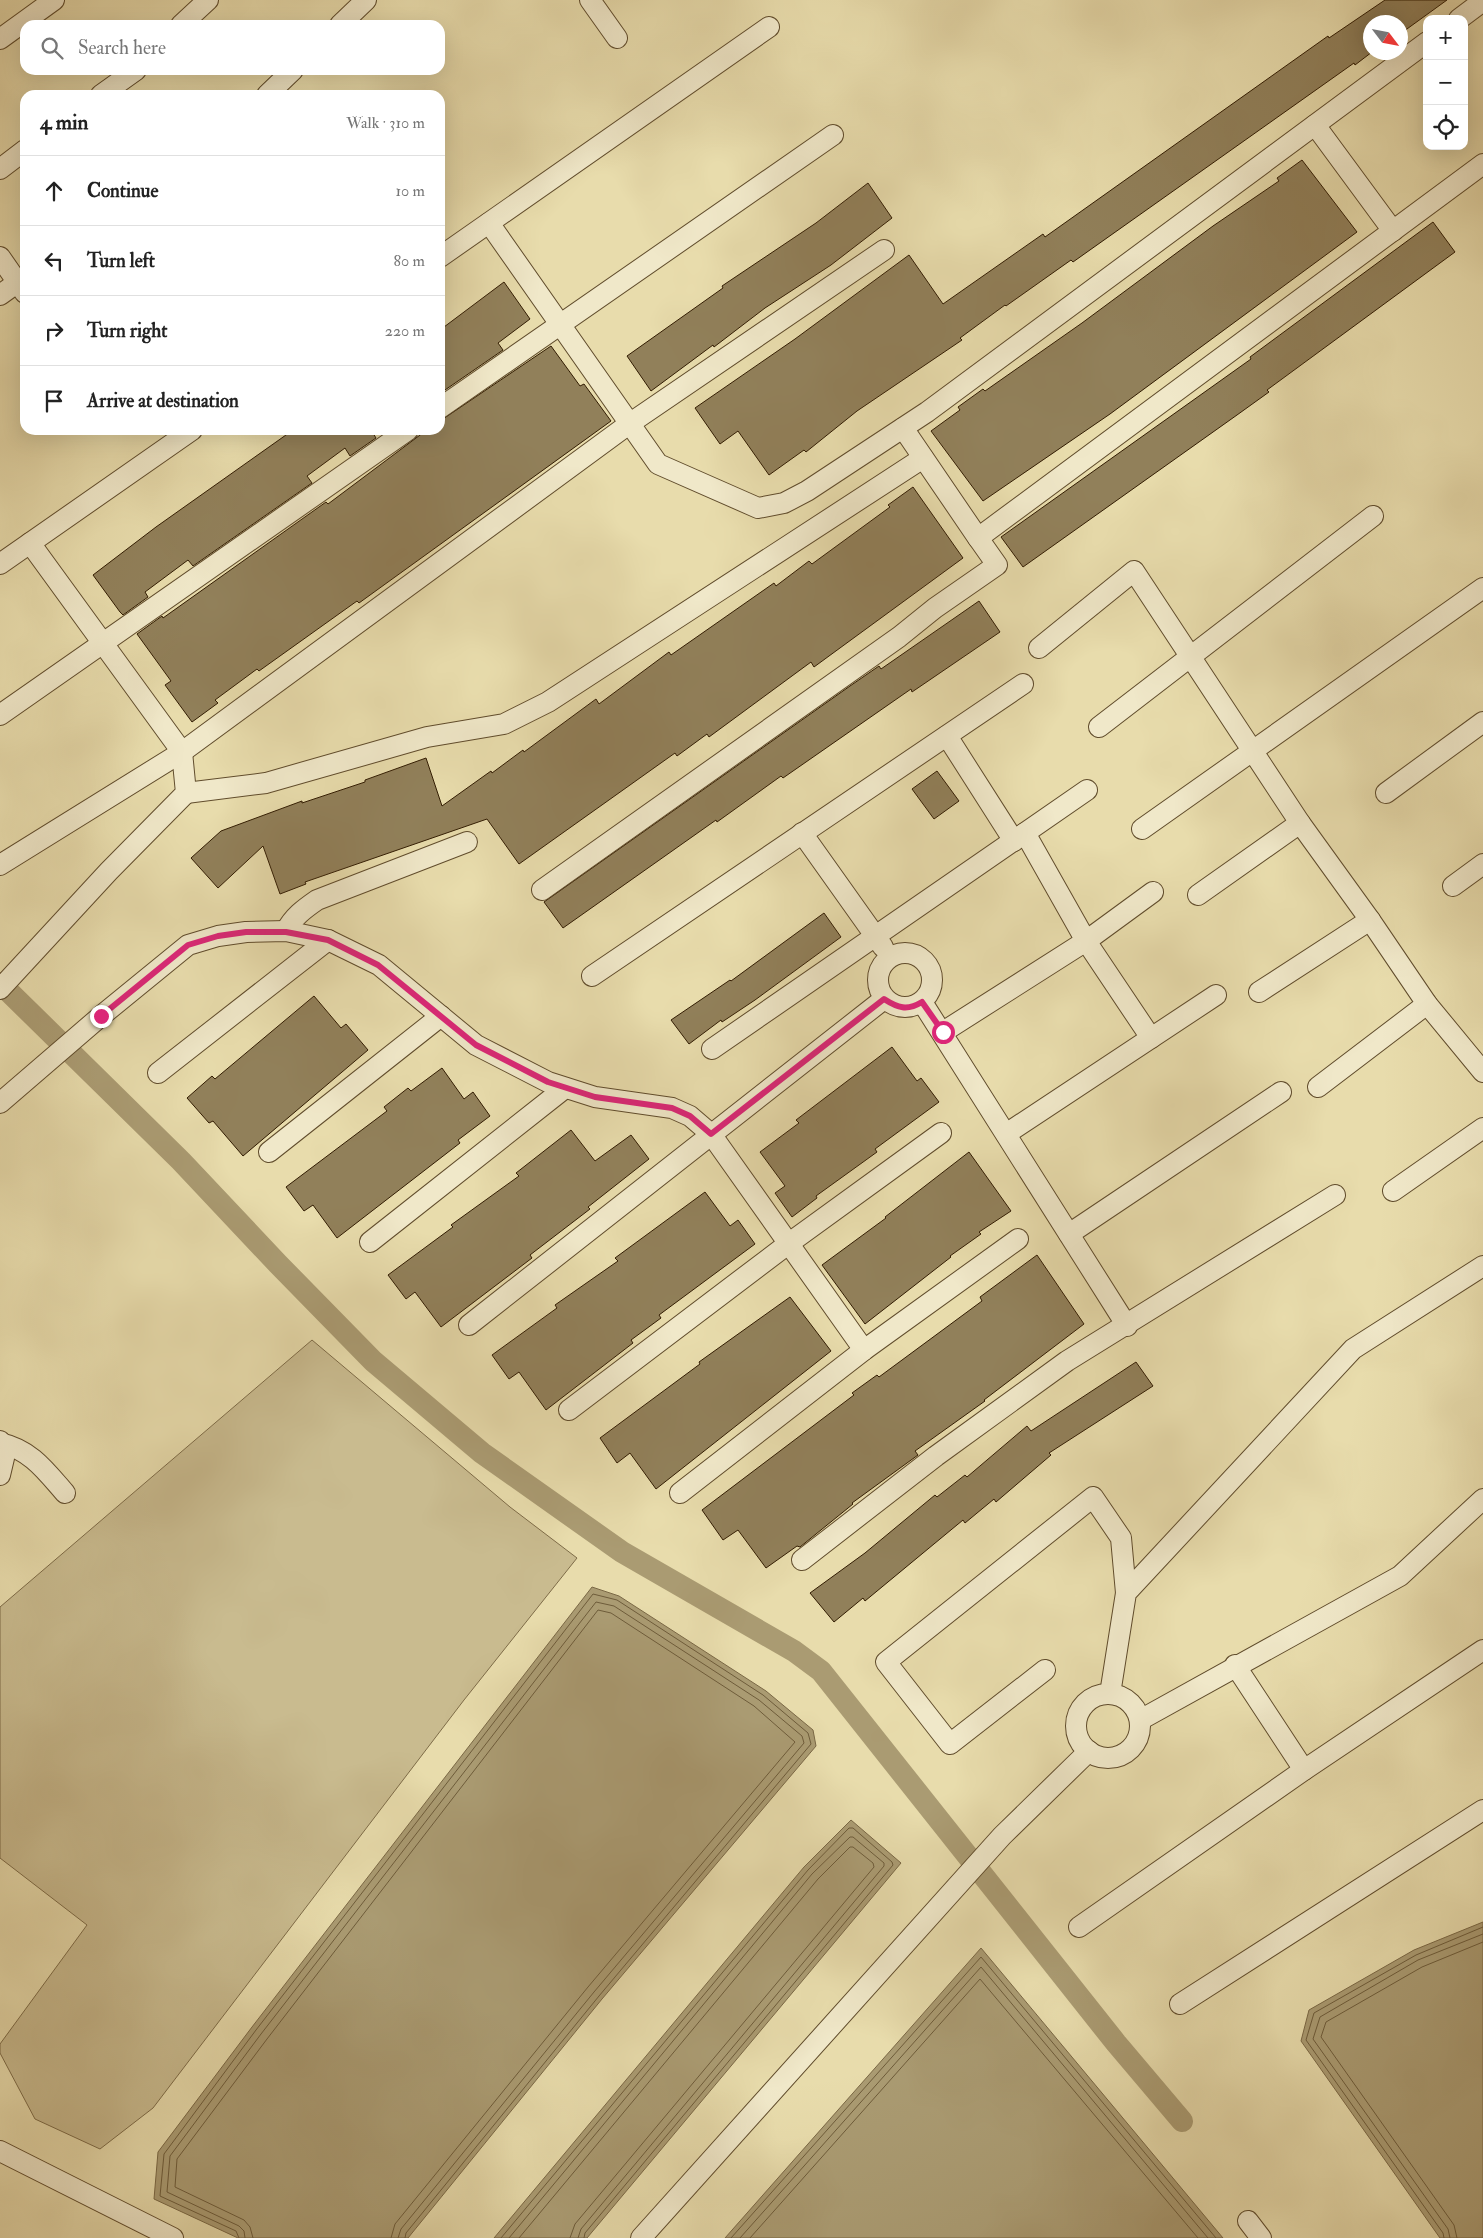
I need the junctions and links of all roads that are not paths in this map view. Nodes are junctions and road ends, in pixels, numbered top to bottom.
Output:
1 (54, 0) edge
2 (208, 0) edge
3 (366, 0) edge
4 (590, 0) edge
5 (1483, 1) edge
6 (1464, 15) edge
7 (26, 20) edge
8 (186, 20) edge
9 (345, 20) edge
10 (20, 25) edge
11 (769, 27) dead end
12 (617, 38) dead end
13 (0, 39) edge
14 (1423, 45) edge
15 (129, 75) edge
16 (288, 75) edge
17 (109, 90) edge
18 (272, 90) edge
19 (1315, 125) junction
20 (833, 135) dead end
21 (20, 154) edge
22 (1483, 164) edge
23 (0, 168) edge
24 (489, 223) junction
25 (1393, 231) junction
26 (884, 250) dead end
27 (445, 254) edge
28 (0, 257) edge
29 (20, 280) edge
30 (20, 285) edge
31 (0, 295) edge
32 (560, 325) junction
33 (445, 405) edge
34 (629, 424) junction
35 (903, 428) junction
36 (185, 435) edge
37 (401, 435) edge
38 (922, 458) junction
39 (1373, 516) dead end
40 (978, 538) junction
41 (30, 543) junction
42 (0, 564) edge
43 (1483, 588) edge
44 (101, 642) junction
45 (1039, 648) dead end
46 (1190, 657) junction
47 (1023, 684) dead end
48 (0, 715) edge
49 (1483, 722) edge
50 (1099, 727) dead end
51 (946, 736) junction
52 (182, 752) junction
53 (1253, 752) junction
54 (1087, 790) dead end
55 (186, 793) junction
56 (1386, 793) dead end
57 (1300, 823) junction
58 (1142, 830) dead end
59 (802, 833) junction
60 (1020, 837) junction
61 (467, 842) dead end
62 (1483, 864) edge
63 (0, 866) edge
64 (1454, 886) dead end
65 (542, 890) dead end
66 (1153, 892) dead end
67 (1198, 895) dead end
68 (1370, 920) junction
69 (286, 932) junction
70 (876, 936) junction
71 (328, 940) junction
72 (1086, 942) junction
73 (889, 957) junction
74 (592, 976) dead end
75 (0, 989) edge
76 (1259, 992) dead end
77 (1216, 995) dead end
78 (884, 999) junction
79 (922, 1002) junction
80 (1427, 1004) junction
81 (441, 1016) junction
82 (943, 1032) junction
83 (1151, 1038) junction
84 (712, 1049) dead end
85 (1483, 1072) edge
86 (158, 1073) dead end
87 (1318, 1087) dead end
88 (566, 1088) junction
89 (1281, 1092) dead end
90 (0, 1103) edge
91 (1483, 1128) edge
92 (941, 1133) dead end
93 (711, 1134) junction
94 (1006, 1134) junction
95 (269, 1152) dead end
96 (1393, 1191) dead end
97 (1335, 1195) dead end
98 (1069, 1234) junction
99 (1018, 1239) dead end
100 (370, 1242) dead end
101 (788, 1244) junction
102 (1483, 1266) edge
103 (470, 1325) dead end
104 (1127, 1326) junction
105 (864, 1350) junction
106 (569, 1410) dead end
107 (0, 1442) edge
108 (0, 1475) edge
109 (65, 1493) dead end
110 (680, 1493) dead end
111 (1483, 1500) edge
112 (802, 1560) dead end
113 (1126, 1593) junction
114 (1483, 1650) edge
115 (1235, 1665) junction
116 (1045, 1670) dead end
117 (1110, 1694) junction
118 (1140, 1720) junction
119 (1089, 1751) junction
120 (1304, 1770) junction
121 (1483, 1810) edge
122 (1079, 1927) dead end
123 (1180, 2004) dead end
124 (0, 2150) edge
125 (1248, 2221) dead end
126 (173, 2238) edge
127 (641, 2238) edge
128 (1261, 2238) edge

1 - 7 street
2 - 8 street
3 - 9 street
4 - 12 street
5 - 6 street
10 - 13 street
11 - 24 street
14 - 19 street
15 - 17 street
16 - 18 street
19 - 25 street
19 - 35 street
20 - 32 street
21 - 23 street
22 - 25 street
24 - 27 street
24 - 32 street
25 - 40 street
26 - 34 street
28 - 29 street
30 - 31 street
32 - 33 street
32 - 34 street
34 - 35 street
34 - 52 street
35 - 38 street
36 - 41 street
37 - 44 street
38 - 40 street
38 - 55 street
39 - 46 street
40 - 65 street
41 - 42 street
41 - 44 street
43 - 53 street
44 - 48 street
44 - 52 street
45 - 46 street
46 - 50 street
46 - 53 street
47 - 51 street
49 - 56 street
51 - 59 street
51 - 60 street
52 - 55 street
52 - 63 street
53 - 57 street
53 - 58 street
54 - 60 street
55 - 75 street
57 - 67 street
57 - 68 street
59 - 70 street
59 - 74 street
60 - 70 street
60 - 72 street
61 - 69 street
62 - 64 street
66 - 72 street
68 - 76 street
68 - 80 street
69 - 71 street
69 - 90 street
70 - 73 street
70 - 84 street
71 - 81 street
71 - 86 street
72 - 82 street
72 - 83 street
73 - 78 street
73 - 79 street
77 - 83 street
78 - 79 street
78 - 93 street
79 - 82 street
80 - 85 street
80 - 87 street
81 - 88 street
81 - 95 street
82 - 94 street
83 - 94 street
88 - 93 street
88 - 100 street
89 - 98 street
91 - 96 street
92 - 101 street
93 - 101 street
93 - 103 street
94 - 98 street
97 - 104 street
98 - 104 street
99 - 105 street
101 - 105 street
101 - 106 street
102 - 113 street
104 - 112 street
105 - 110 street
107 - 108 street
107 - 109 street
111 - 115 street
113 - 116 street
113 - 117 street
114 - 120 street
115 - 118 street
115 - 120 street
117 - 118 street
117 - 119 street
118 - 119 street
119 - 127 street
120 - 122 street
121 - 123 street
124 - 126 street
125 - 128 street

